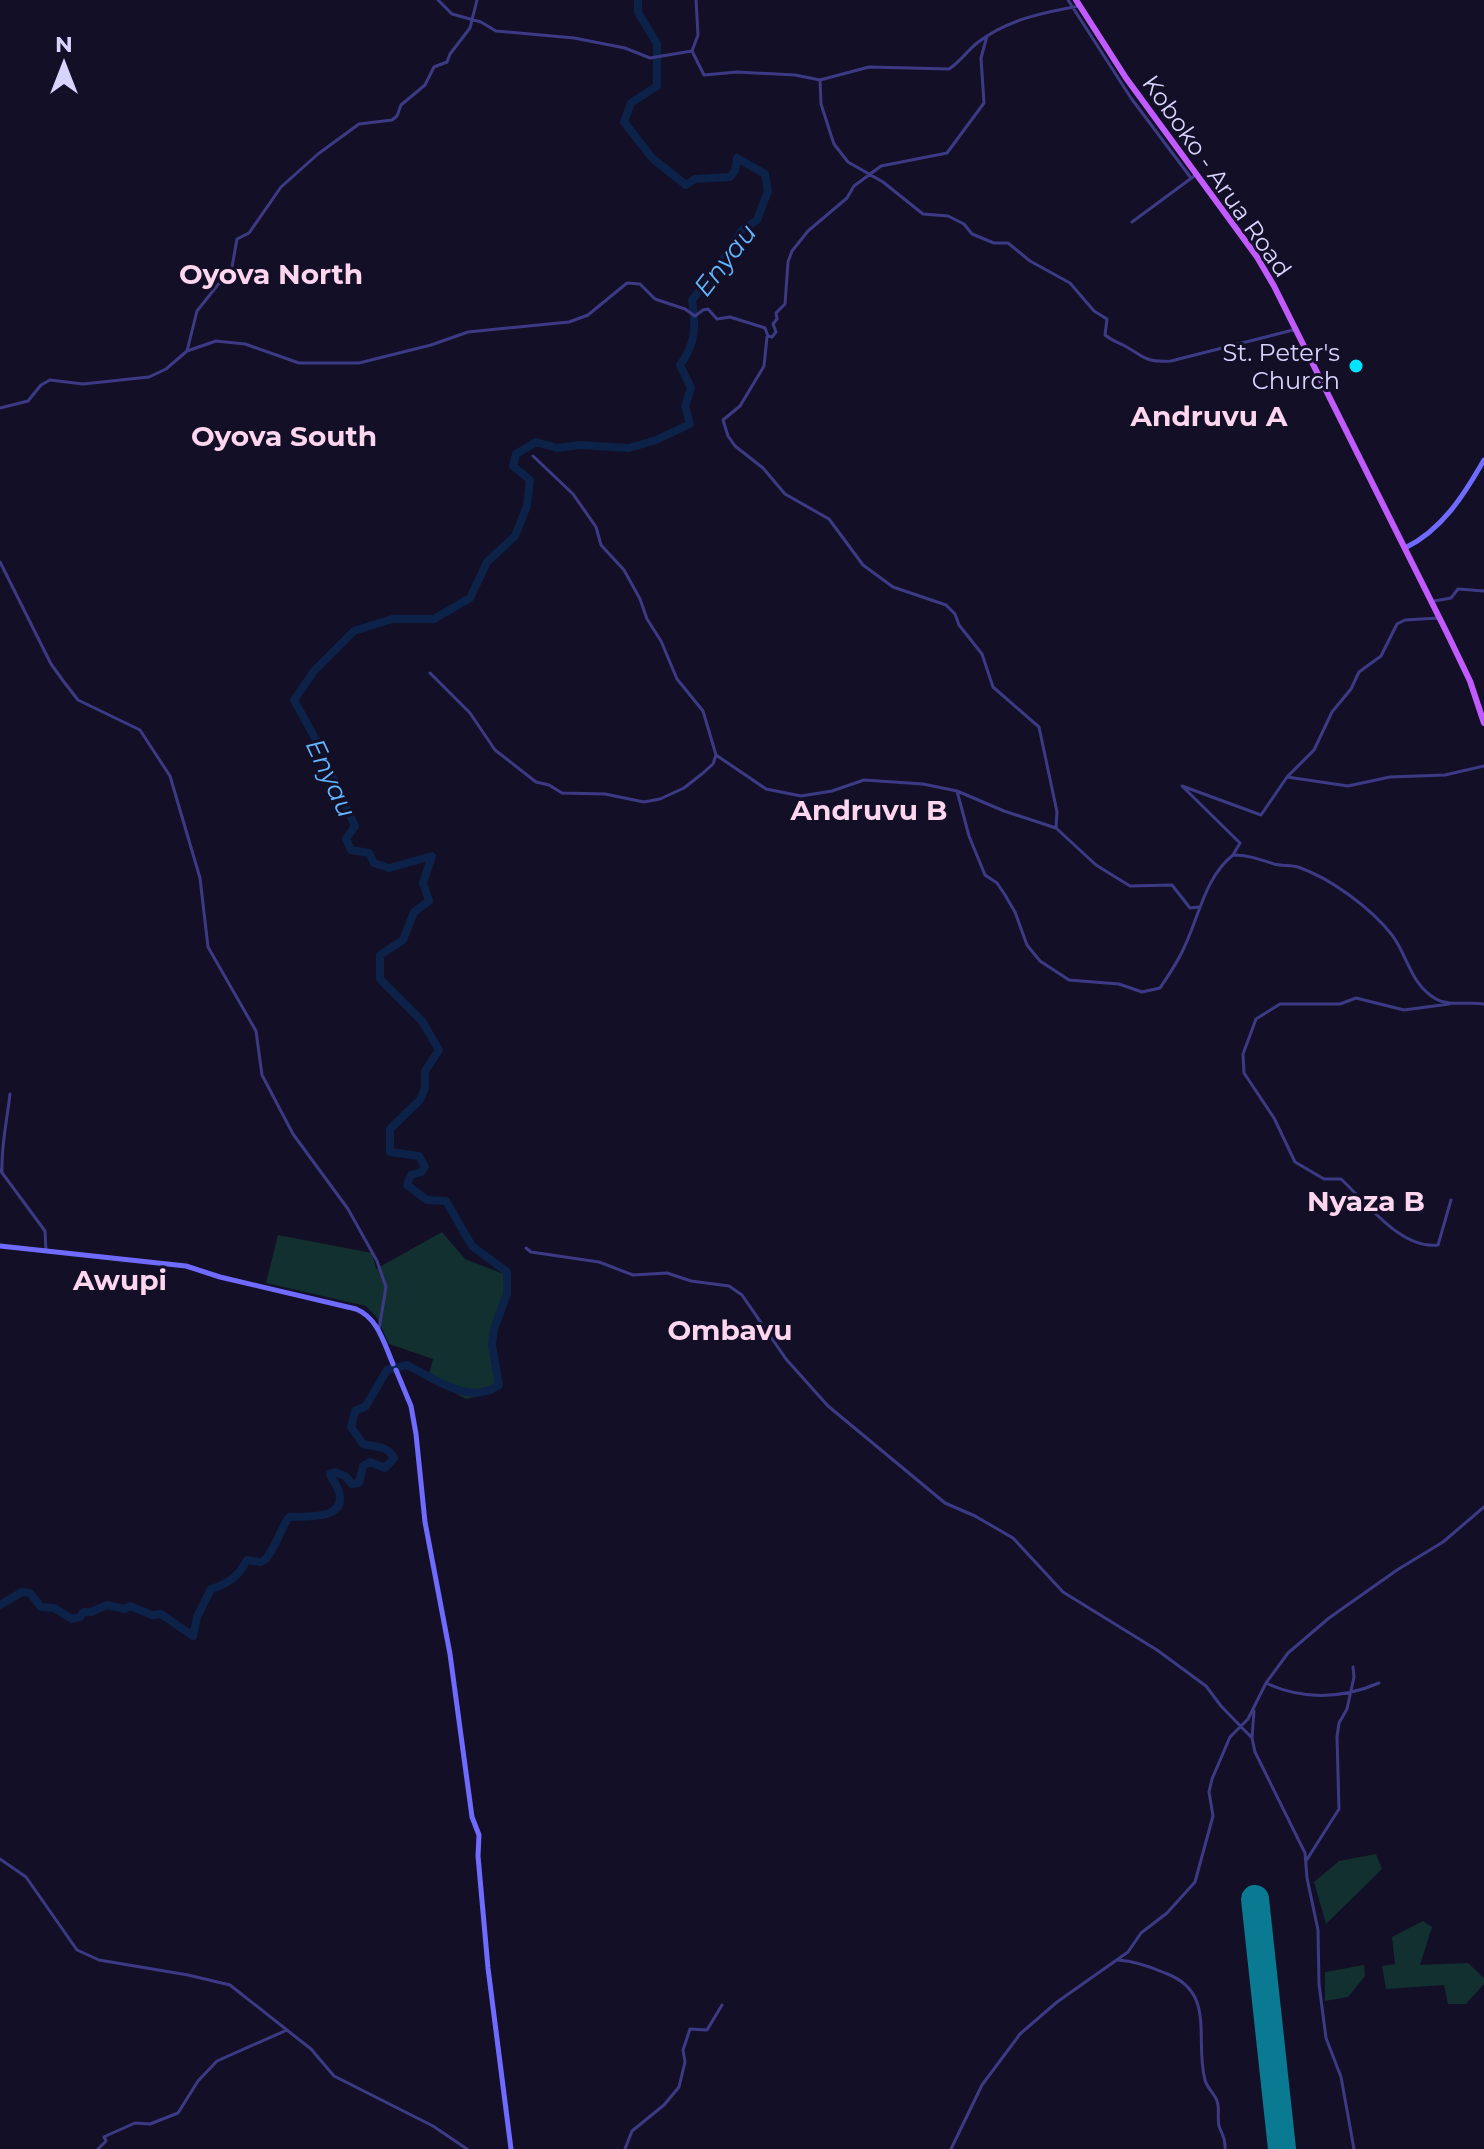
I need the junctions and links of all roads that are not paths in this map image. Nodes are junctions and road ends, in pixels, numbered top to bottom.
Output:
1 (438, 0) edge
2 (477, 0) edge
3 (696, 0) edge
4 (1068, 0) edge
5 (1076, 4) edge
6 (472, 19) junction
7 (987, 36) junction
8 (692, 51) junction
9 (820, 80) junction
10 (871, 174) junction
11 (1194, 176) junction
12 (1132, 222) dead end
13 (1296, 328) junction
14 (768, 336) junction
15 (187, 351) junction
16 (0, 408) edge
17 (533, 456) dead end
18 (1484, 460) edge
19 (1405, 548) junction
20 (0, 562) edge
21 (1484, 591) edge
22 (1432, 601) junction
23 (1440, 618) junction
24 (430, 673) dead end
25 (1484, 723) edge
26 (716, 755) junction
27 (1484, 766) edge
28 (1287, 777) junction
29 (957, 791) junction
30 (1056, 828) junction
31 (1233, 855) junction
32 (1199, 907) junction
33 (1451, 1004) junction
34 (1484, 1004) edge
35 (10, 1094) dead end
36 (1, 1171) edge
37 (1451, 1200) dead end
38 (0, 1246) edge
39 (526, 1248) dead end
40 (46, 1251) junction
41 (379, 1332) junction
42 (1484, 1507) edge
43 (1353, 1667) dead end
44 (1266, 1683) junction
45 (1379, 1683) dead end
46 (1350, 1693) junction
47 (1256, 1702) junction
48 (1240, 1727) junction
49 (1252, 1738) junction
50 (0, 1859) edge
51 (1306, 1861) junction
52 (1118, 1960) junction
53 (722, 2005) dead end
54 (287, 2030) junction
55 (98, 2149) edge
56 (467, 2149) edge
57 (511, 2149) edge
58 (625, 2149) edge
59 (951, 2149) edge
60 (1225, 2149) edge
61 (1354, 2149) edge

1 - 6 street
2 - 6 street
3 - 8 street
4 - 5 street
5 - 7 street
5 - 11 main road, Koboko - Arua Road
6 - 8 street
6 - 15 street
7 - 9 street
7 - 10 street
8 - 9 street
9 - 10 street
10 - 13 street
10 - 14 street
11 - 12 street
11 - 13 main road, Koboko - Arua Road
13 - 19 main road, Koboko - Arua Road
14 - 15 street
14 - 30 street
15 - 16 street
17 - 26 street
18 - 19 street
19 - 22 main road, Koboko - Arua Road
20 - 41 street
21 - 22 street
22 - 23 main road, Koboko - Arua Road
23 - 25 main road, Koboko - Arua Road
23 - 28 street
24 - 26 street
26 - 29 street
27 - 28 street
28 - 31 street
29 - 30 street
29 - 32 street
30 - 32 street
31 - 32 street
31 - 33 street
33 - 34 street
33 - 37 street
35 - 36 street
36 - 40 street
38 - 40 street
39 - 48 street
40 - 41 street
41 - 57 street
42 - 44 street
43 - 46 street
44 - 46 street
44 - 47 street
45 - 46 street
46 - 51 street
47 - 48 street
47 - 49 street
48 - 49 street
48 - 52 street
49 - 51 street
50 - 54 street
51 - 61 street
52 - 59 street
52 - 60 street
53 - 58 street
54 - 55 street
54 - 56 street

